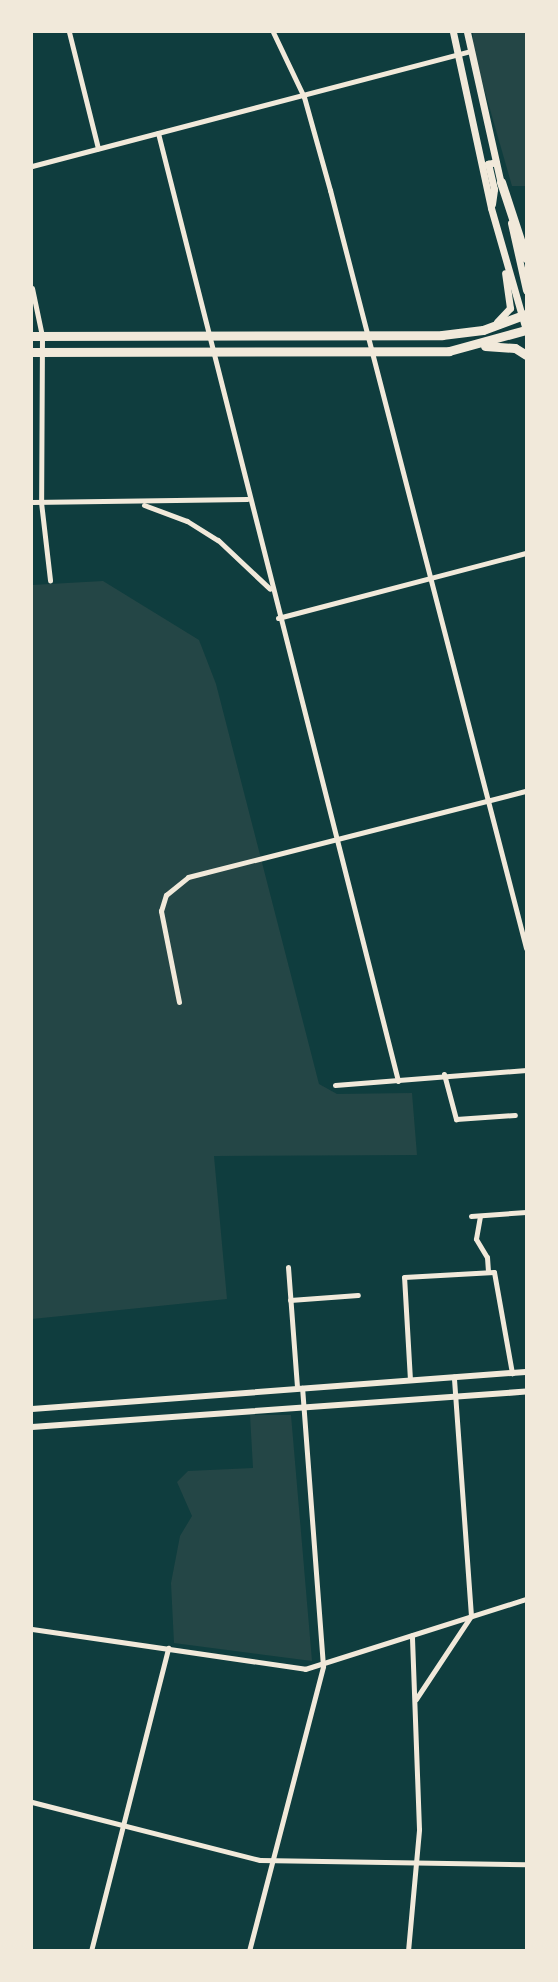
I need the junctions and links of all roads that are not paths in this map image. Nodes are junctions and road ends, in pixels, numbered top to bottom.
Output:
1 (69, 32) edge
2 (273, 32) edge
3 (453, 32) edge
4 (467, 32) edge
5 (469, 51) junction
6 (456, 54) junction
7 (304, 97) junction
8 (158, 133) junction
9 (98, 148) junction
10 (496, 162) junction
11 (32, 166) edge
12 (501, 182) junction
13 (491, 208) junction
14 (504, 253) junction
15 (527, 258) edge
16 (32, 288) edge
17 (527, 290) edge
18 (524, 315) edge
19 (527, 330) edge
20 (208, 334) junction
21 (367, 334) junction
22 (453, 334) junction
23 (37, 336) edge
24 (480, 346) junction
25 (32, 352) edge
26 (43, 352) junction
27 (211, 352) junction
28 (372, 353) junction
29 (527, 355) edge
30 (247, 499) junction
31 (32, 502) edge
32 (41, 502) junction
33 (141, 504) junction
34 (527, 553) edge
35 (431, 579) junction
36 (50, 580) dead end
37 (270, 589) junction
38 (278, 618) junction
39 (527, 791) edge
40 (489, 801) junction
41 (335, 842) junction
42 (527, 947) edge
43 (179, 1002) dead end
44 (527, 1070) edge
45 (444, 1074) junction
46 (398, 1081) junction
47 (335, 1084) dead end
48 (515, 1115) dead end
49 (527, 1212) edge
50 (471, 1216) dead end
51 (480, 1216) junction
52 (288, 1267) dead end
53 (488, 1270) junction
54 (358, 1295) dead end
55 (290, 1300) junction
56 (527, 1372) edge
57 (512, 1373) junction
58 (454, 1377) junction
59 (410, 1380) junction
60 (299, 1388) junction
61 (527, 1392) edge
62 (456, 1398) junction
63 (303, 1406) junction
64 (32, 1409) edge
65 (32, 1427) edge
66 (527, 1599) edge
67 (471, 1616) junction
68 (32, 1629) edge
69 (412, 1635) junction
70 (168, 1648) junction
71 (323, 1666) junction
72 (416, 1699) junction
73 (32, 1802) edge
74 (124, 1825) junction
75 (272, 1860) junction
76 (418, 1862) junction
77 (527, 1864) edge
78 (91, 1951) edge
79 (249, 1951) edge
80 (408, 1951) edge

1 - 9 street
2 - 7 street
3 - 6 main road
4 - 5 main road
5 - 6 street
5 - 10 main road
6 - 7 street
6 - 13 main road
7 - 8 street
7 - 21 street
8 - 9 street
8 - 20 street
9 - 11 street
10 - 12 main road
10 - 13 main road
12 - 15 highway
12 - 17 main road
13 - 14 main road
14 - 18 main road
14 - 22 main road
16 - 23 street
18 - 19 main road
18 - 22 highway
19 - 24 highway
20 - 21 highway
20 - 23 highway
20 - 27 street
21 - 22 highway
21 - 28 street
23 - 26 street
24 - 28 highway
24 - 29 highway
25 - 26 highway
26 - 27 highway
26 - 32 street
27 - 28 highway
27 - 30 street
28 - 35 street
30 - 33 street
30 - 37 street
31 - 32 street
32 - 33 street
32 - 36 street
33 - 37 street
34 - 35 street
35 - 38 street
35 - 40 street
37 - 38 street
38 - 41 street
39 - 40 street
40 - 41 street
40 - 42 street
41 - 43 street
41 - 46 street
44 - 45 street
45 - 46 street
45 - 48 street
46 - 47 street
49 - 51 street
50 - 51 street
51 - 53 street
52 - 55 street
53 - 57 street
53 - 59 street
54 - 55 street
55 - 60 street
56 - 57 street
57 - 58 street
58 - 59 street
58 - 62 street
59 - 60 street
60 - 63 street
60 - 64 street
61 - 62 street
62 - 63 street
62 - 67 street
63 - 65 street
63 - 71 street
66 - 67 street
67 - 69 street
67 - 72 street
68 - 70 street
69 - 71 street
69 - 72 street
70 - 71 street
70 - 74 street
71 - 75 street
72 - 76 street
73 - 74 street
74 - 75 street
74 - 78 street
75 - 76 street
75 - 79 street
76 - 77 street
76 - 80 street

